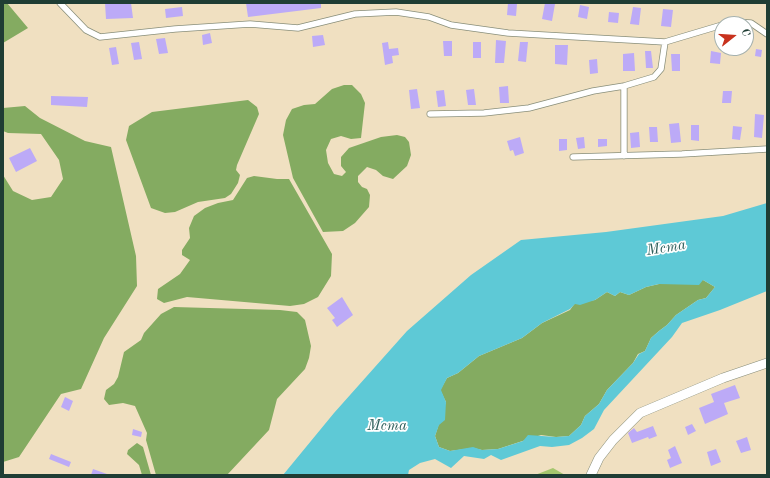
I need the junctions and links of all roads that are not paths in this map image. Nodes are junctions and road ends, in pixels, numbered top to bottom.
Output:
1 (60, 3) edge
2 (754, 25) edge
3 (714, 27) edge
4 (767, 34) edge
5 (665, 42) junction
6 (624, 86) junction
7 (430, 114) dead end
8 (767, 149) edge
9 (624, 156) junction
10 (573, 157) dead end
11 (767, 364) edge
12 (591, 475) edge

1 - 5 street
2 - 4 street
3 - 5 street
5 - 6 street
6 - 7 street
6 - 9 street
8 - 9 street
9 - 10 street
11 - 12 main road

